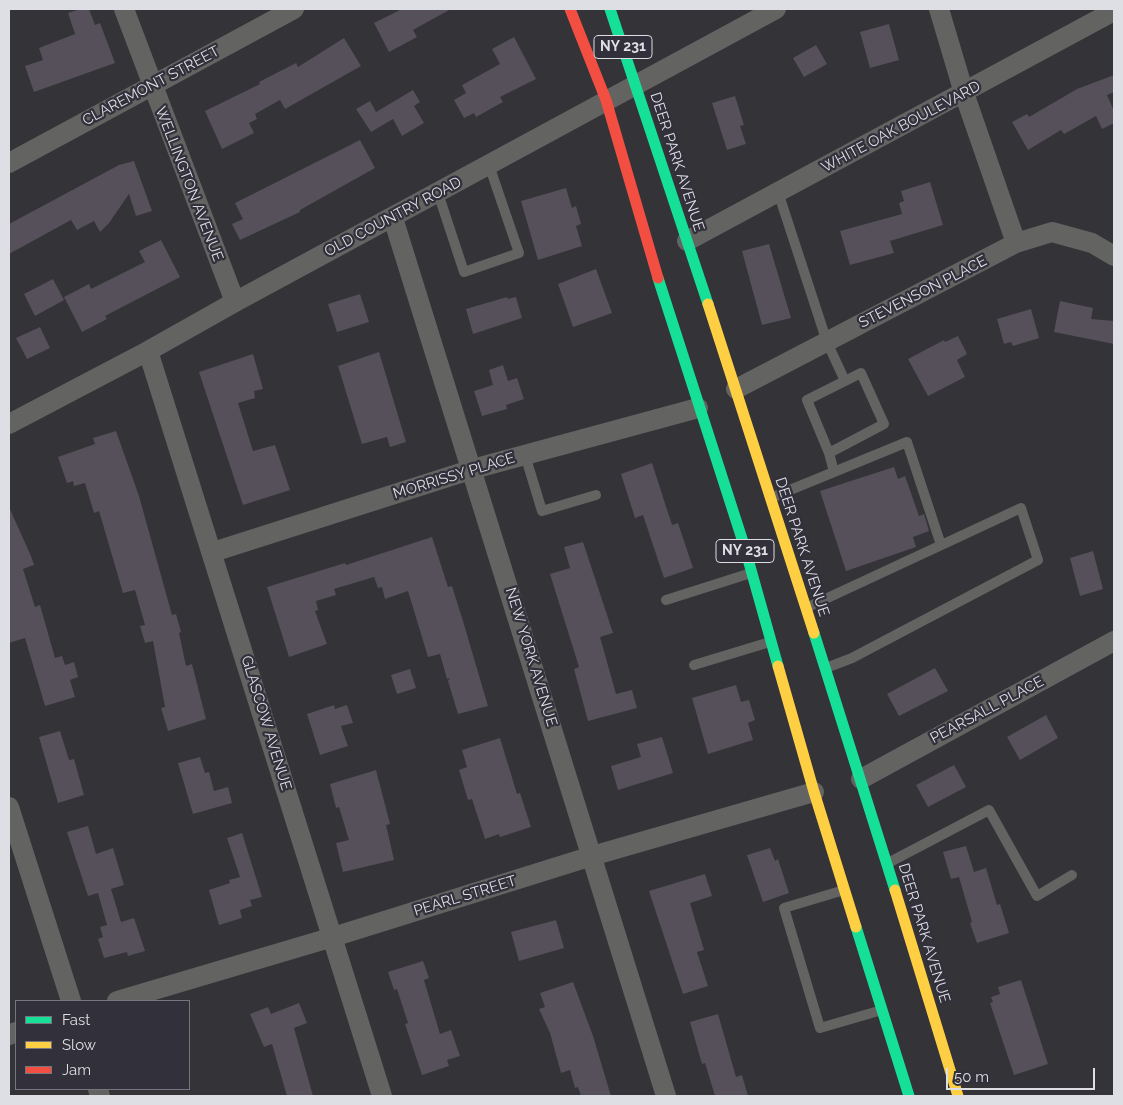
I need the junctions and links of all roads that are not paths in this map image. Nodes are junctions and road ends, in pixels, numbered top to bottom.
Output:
1 (124, 9) edge
2 (294, 9) edge
3 (570, 9) edge
4 (610, 9) edge
5 (776, 9) edge
6 (939, 9) edge
7 (1114, 11) edge
8 (152, 85) junction
9 (636, 85) junction
10 (964, 93) junction
11 (606, 100) junction
12 (9, 162) edge
13 (489, 165) junction
14 (778, 192) junction
15 (438, 193) junction
16 (393, 218) junction
17 (687, 241) junction
18 (1016, 244) junction
19 (1114, 256) edge
20 (235, 302) junction
21 (827, 342) junction
22 (148, 351) junction
23 (845, 381) junction
24 (736, 389) junction
25 (698, 408) junction
26 (9, 424) edge
27 (829, 453) junction
28 (525, 455) junction
29 (472, 469) junction
30 (834, 472) junction
31 (596, 495) dead end
32 (771, 498) junction
33 (941, 545) junction
34 (213, 552) junction
35 (752, 573) junction
36 (666, 600) dead end
37 (806, 608) junction
38 (771, 641) junction
39 (1114, 641) edge
40 (694, 665) dead end
41 (826, 669) junction
42 (861, 779) junction
43 (814, 792) junction
44 (9, 807) edge
45 (592, 856) junction
46 (887, 863) junction
47 (1072, 875) dead end
48 (845, 890) junction
49 (333, 937) junction
50 (71, 1000) edge
51 (120, 1000) edge
52 (882, 1010) junction
53 (382, 1096) edge
54 (666, 1096) edge
55 (909, 1096) edge
56 (958, 1096) edge

1 - 8 street, WELLINGTON AVENUE
2 - 8 street, CLAREMONT STREET
3 - 11 main road, NY 231
4 - 9 main road, DEER PARK AVENUE / NY 231
5 - 9 street, OLD COUNTRY ROAD
6 - 10 street
7 - 10 street, WHITE OAK BOULEVARD
8 - 12 street, CLAREMONT STREET
8 - 20 street, WELLINGTON AVENUE
9 - 11 street, OLD COUNTRY ROAD
9 - 17 main road, DEER PARK AVENUE / NY 231
10 - 14 street, WHITE OAK BOULEVARD
10 - 18 street
11 - 13 street, OLD COUNTRY ROAD
11 - 25 main road, NY 231
13 - 15 street, OLD COUNTRY ROAD
13 - 15 lane
14 - 17 street, WHITE OAK BOULEVARD
14 - 21 lane
15 - 16 street, OLD COUNTRY ROAD
16 - 20 street, OLD COUNTRY ROAD
16 - 29 street, NEW YORK AVENUE
17 - 24 main road, DEER PARK AVENUE / NY 231
18 - 19 street, STEVENSON PLACE
18 - 21 street, STEVENSON PLACE
20 - 22 street, OLD COUNTRY ROAD
21 - 23 lane
21 - 24 street, STEVENSON PLACE
22 - 26 street, OLD COUNTRY ROAD
22 - 34 street, GLASCOW AVENUE
23 - 27 lane
23 - 27 lane
24 - 32 main road, DEER PARK AVENUE / NY 231
25 - 28 street, MORRISSY PLACE
25 - 35 main road, NY 231
27 - 30 lane
28 - 29 street, MORRISSY PLACE
28 - 31 lane
29 - 34 street, MORRISSY PLACE
29 - 45 street, NEW YORK AVENUE
30 - 32 lane
30 - 33 lane
32 - 37 main road, DEER PARK AVENUE / NY 231
33 - 37 lane
33 - 41 lane
34 - 49 street, GLASCOW AVENUE
35 - 36 lane
35 - 38 main road, NY 231
37 - 41 main road, DEER PARK AVENUE / NY 231
38 - 40 lane
38 - 43 main road, NY 231
39 - 42 street, PEARSALL PLACE
41 - 42 main road, DEER PARK AVENUE / NY 231
42 - 46 main road, DEER PARK AVENUE / NY 231
43 - 45 street, PEARL STREET
43 - 48 main road, NY 231
44 - 50 street
45 - 49 street, PEARL STREET
45 - 54 street, NEW YORK AVENUE
46 - 47 lane
46 - 56 main road, DEER PARK AVENUE / NY 231
48 - 52 main road, NY 231
48 - 52 lane
49 - 51 street, PEARL STREET
49 - 53 street, GLASCOW AVENUE
52 - 55 main road, NY 231

